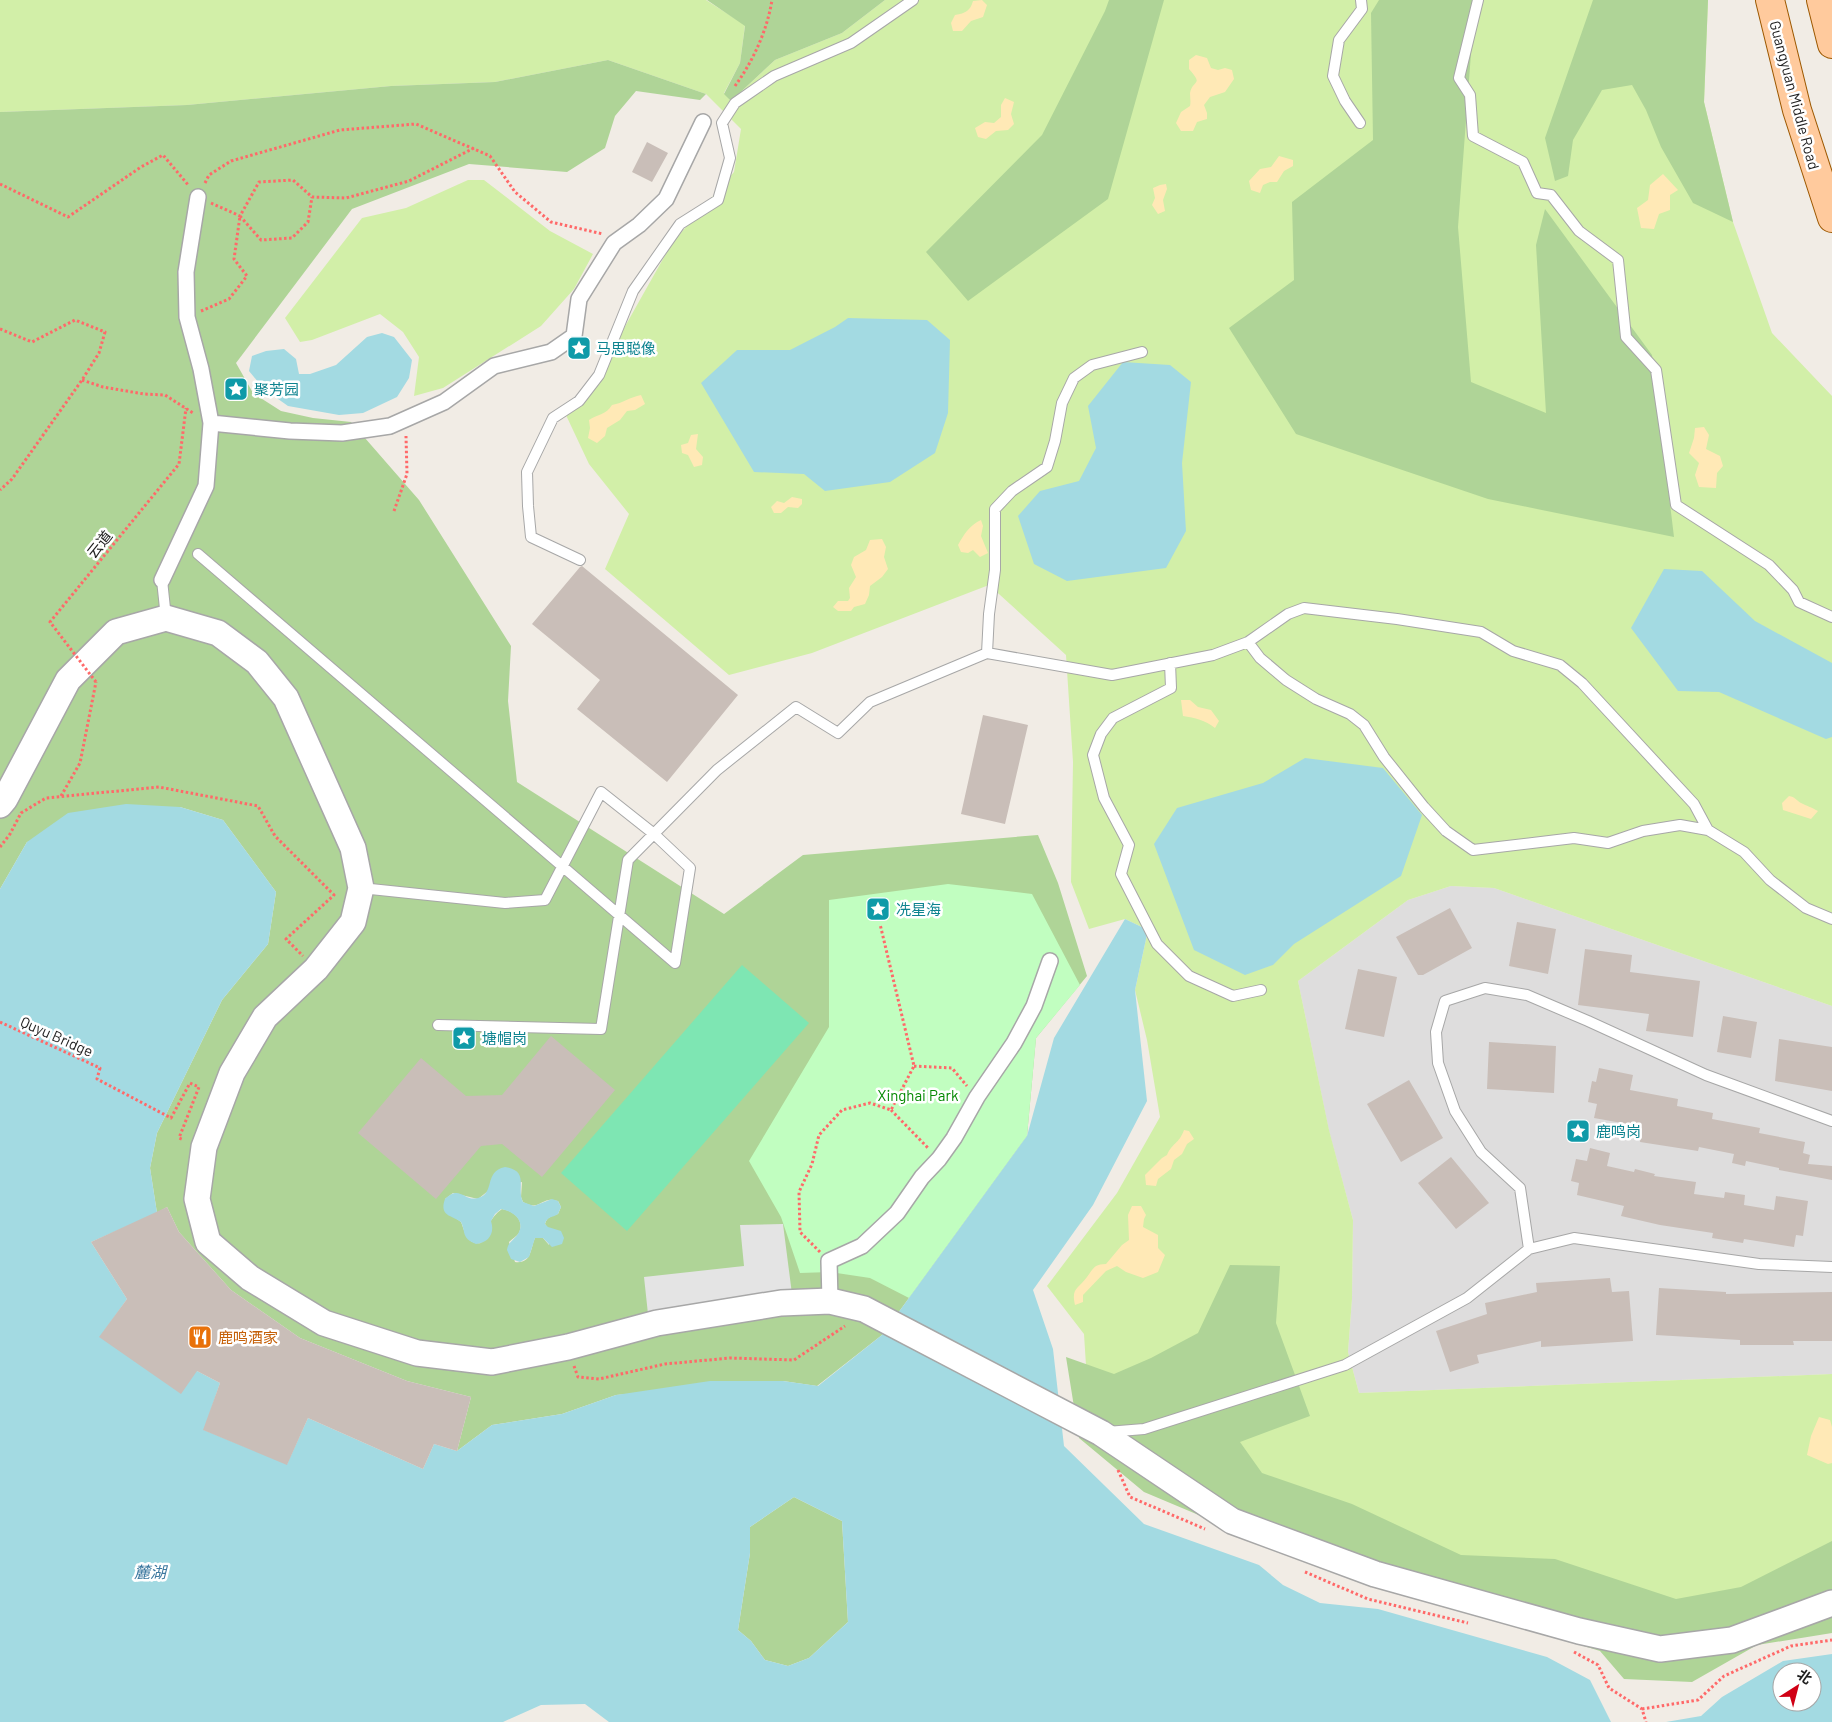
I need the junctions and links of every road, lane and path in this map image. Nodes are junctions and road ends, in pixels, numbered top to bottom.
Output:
1 (772, 0) edge
2 (913, 0) edge
3 (1361, 0) edge
4 (1478, 0) edge
5 (1770, 0) edge
6 (1821, 0) edge
7 (1832, 44) edge
8 (733, 89) dead end
9 (703, 122) dead end
10 (1360, 123) dead end
11 (474, 148) junction
12 (0, 184) edge
13 (198, 197) junction
14 (312, 197) junction
15 (240, 216) junction
16 (1832, 218) edge
17 (614, 243) junction
18 (187, 317) junction
19 (0, 329) edge
20 (1142, 352) dead end
21 (82, 380) junction
22 (186, 408) junction
23 (411, 416) junction
24 (210, 424) junction
25 (0, 490) edge
26 (394, 511) dead end
27 (198, 554) dead end
28 (580, 560) dead end
29 (162, 580) joint
30 (1832, 616) edge
31 (166, 618) junction
32 (1248, 642) junction
33 (987, 653) junction
34 (1170, 663) junction
35 (61, 796) junction
36 (0, 805) edge
37 (1708, 830) junction
38 (654, 834) junction
39 (0, 847) edge
40 (562, 866) junction
41 (361, 888) junction
42 (620, 915) junction
43 (1832, 919) edge
44 (880, 924) dead end
45 (1050, 961) dead end
46 (316, 970) junction
47 (1261, 990) dead end
48 (0, 1022) edge
49 (438, 1025) dead end
50 (914, 1066) junction
51 (976, 1097) junction
52 (891, 1110) junction
53 (1832, 1121) edge
54 (204, 1147) junction
55 (939, 1159) junction
56 (1529, 1250) junction
57 (829, 1261) junction
58 (1832, 1267) edge
59 (830, 1301) junction
60 (864, 1309) junction
61 (568, 1347) junction
62 (1101, 1433) junction
63 (1832, 1603) edge
64 (1832, 1640) edge
65 (1642, 1709) dead end

1 - 8 path
2 - 28 lane
3 - 10 lane
4 - 30 lane
5 - 16 main road, Guangyuan Middle Road
6 - 7 main road
9 - 17 street
11 - 13 path
11 - 14 path
11 - 17 path
12 - 13 path
13 - 15 path
13 - 18 street
14 - 15 path
14 - 15 path
15 - 18 path
17 - 23 street
18 - 24 street
19 - 21 path
20 - 33 lane
21 - 22 path
21 - 25 path
22 - 24 path
22 - 35 path, 云道, bridge
23 - 24 street
23 - 26 path
24 - 29 street
27 - 40 lane
29 - 31 lane
31 - 36 street
31 - 41 street
32 - 34 lane
32 - 37 lane
32 - 37 lane
33 - 34 lane
33 - 38 lane
34 - 47 lane
35 - 39 path
35 - 46 path
37 - 43 lane
38 - 40 lane
38 - 42 lane
38 - 42 lane
40 - 41 lane
40 - 42 lane
41 - 46 street
42 - 49 lane
44 - 50 path
45 - 51 street
46 - 54 street
48 - 54 path, Quyu Bridge
50 - 51 path
50 - 52 path
51 - 55 street
52 - 55 path
52 - 57 path
53 - 56 lane
54 - 61 street
55 - 57 street
56 - 58 lane
56 - 62 lane
57 - 59 street
59 - 60 street
59 - 61 street
60 - 61 path
60 - 62 street
62 - 63 street
64 - 65 path

